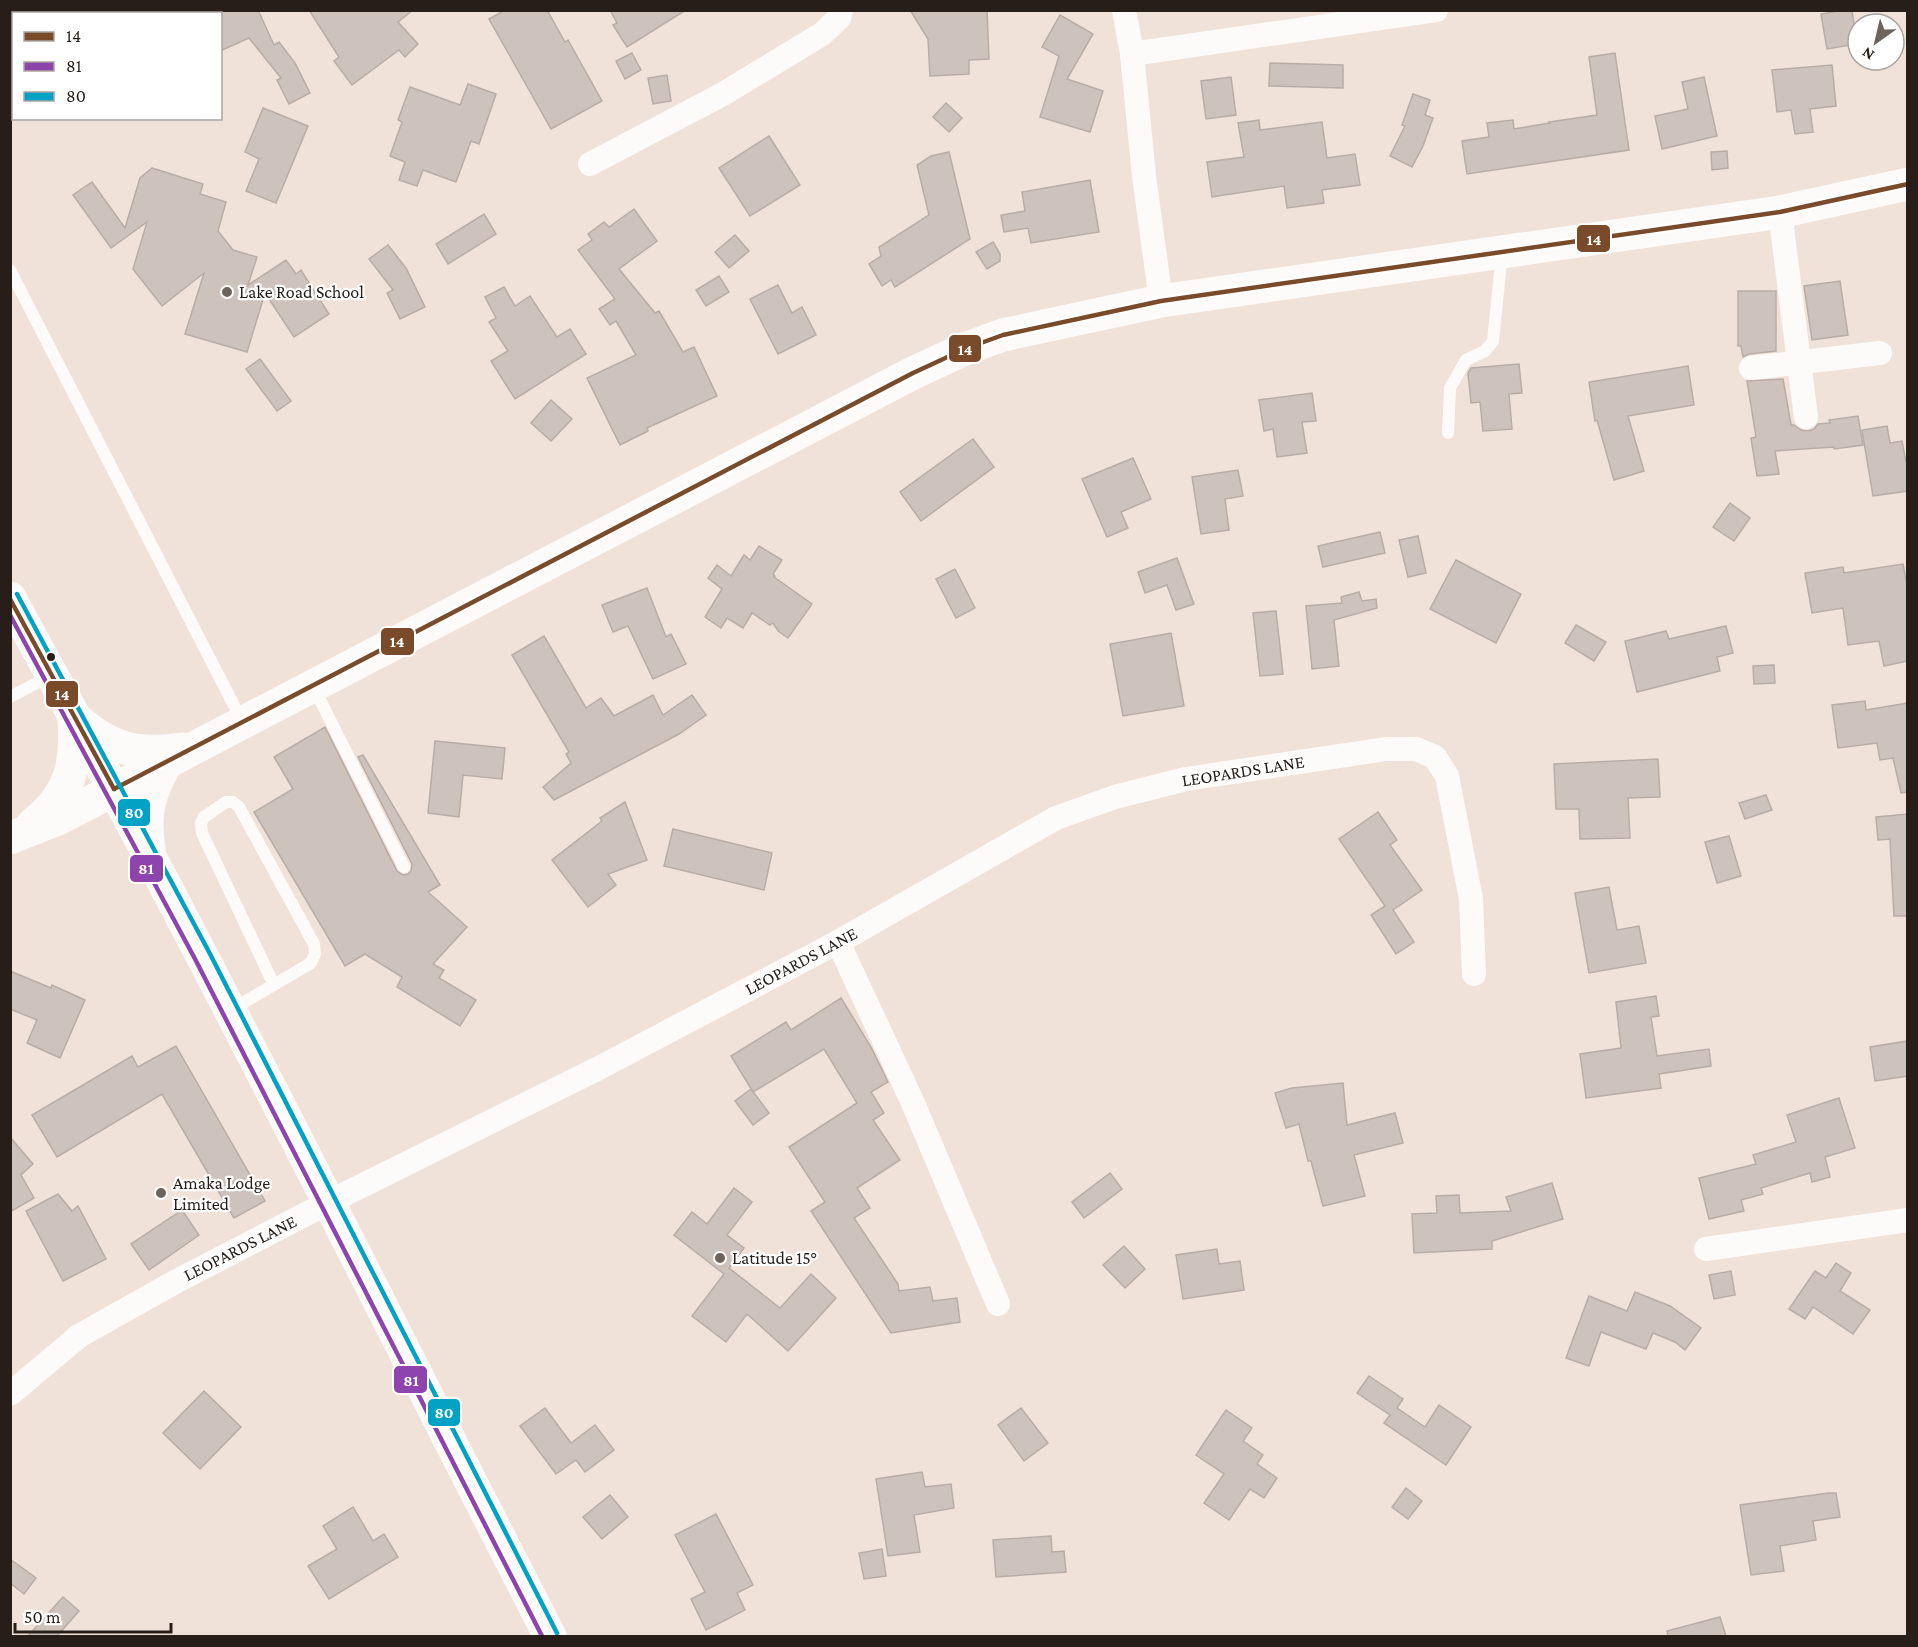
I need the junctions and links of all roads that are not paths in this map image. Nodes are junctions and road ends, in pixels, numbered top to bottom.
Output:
1 (841, 10) edge
2 (1124, 10) edge
3 (1436, 10) edge
4 (1132, 54) junction
5 (590, 164) dead end
6 (1908, 184) edge
7 (1780, 213) junction
8 (1502, 252) junction
9 (10, 270) edge
10 (1161, 301) junction
11 (1880, 353) dead end
12 (1800, 363) junction
13 (1751, 368) dead end
14 (1806, 417) dead end
15 (1448, 432) dead end
16 (10, 598) edge
17 (52, 675) junction
18 (313, 686) junction
19 (12, 692) edge
20 (74, 717) junction
21 (243, 722) junction
22 (181, 754) junction
23 (114, 789) junction
24 (58, 819) junction
25 (17, 834) edge
26 (151, 858) junction
27 (404, 867) dead end
28 (838, 942) junction
29 (1474, 974) dead end
30 (274, 985) junction
31 (230, 1011) junction
32 (329, 1202) junction
33 (1908, 1220) edge
34 (1706, 1249) dead end
35 (998, 1304) dead end
36 (10, 1394) edge
37 (550, 1636) edge

1 - 5 street
2 - 4 street
3 - 4 street
4 - 10 street
6 - 7 main road
7 - 8 main road
7 - 12 street
8 - 10 main road
8 - 15 lane
9 - 21 lane
10 - 18 main road
11 - 12 street
12 - 13 street
12 - 14 street
16 - 17 main road
17 - 19 lane
17 - 20 main road
18 - 21 main road
18 - 27 lane
20 - 22 main road
20 - 23 main road
20 - 25 main road
21 - 22 main road
22 - 23 main road
22 - 26 main road
23 - 24 main road
23 - 26 main road
24 - 25 main road
24 - 26 main road
26 - 31 main road
28 - 29 street, LEOPARDS LANE
28 - 32 street, LEOPARDS LANE
28 - 35 street
30 - 30 lane
30 - 31 lane
31 - 32 main road
32 - 36 street, LEOPARDS LANE
32 - 37 main road
33 - 34 street

